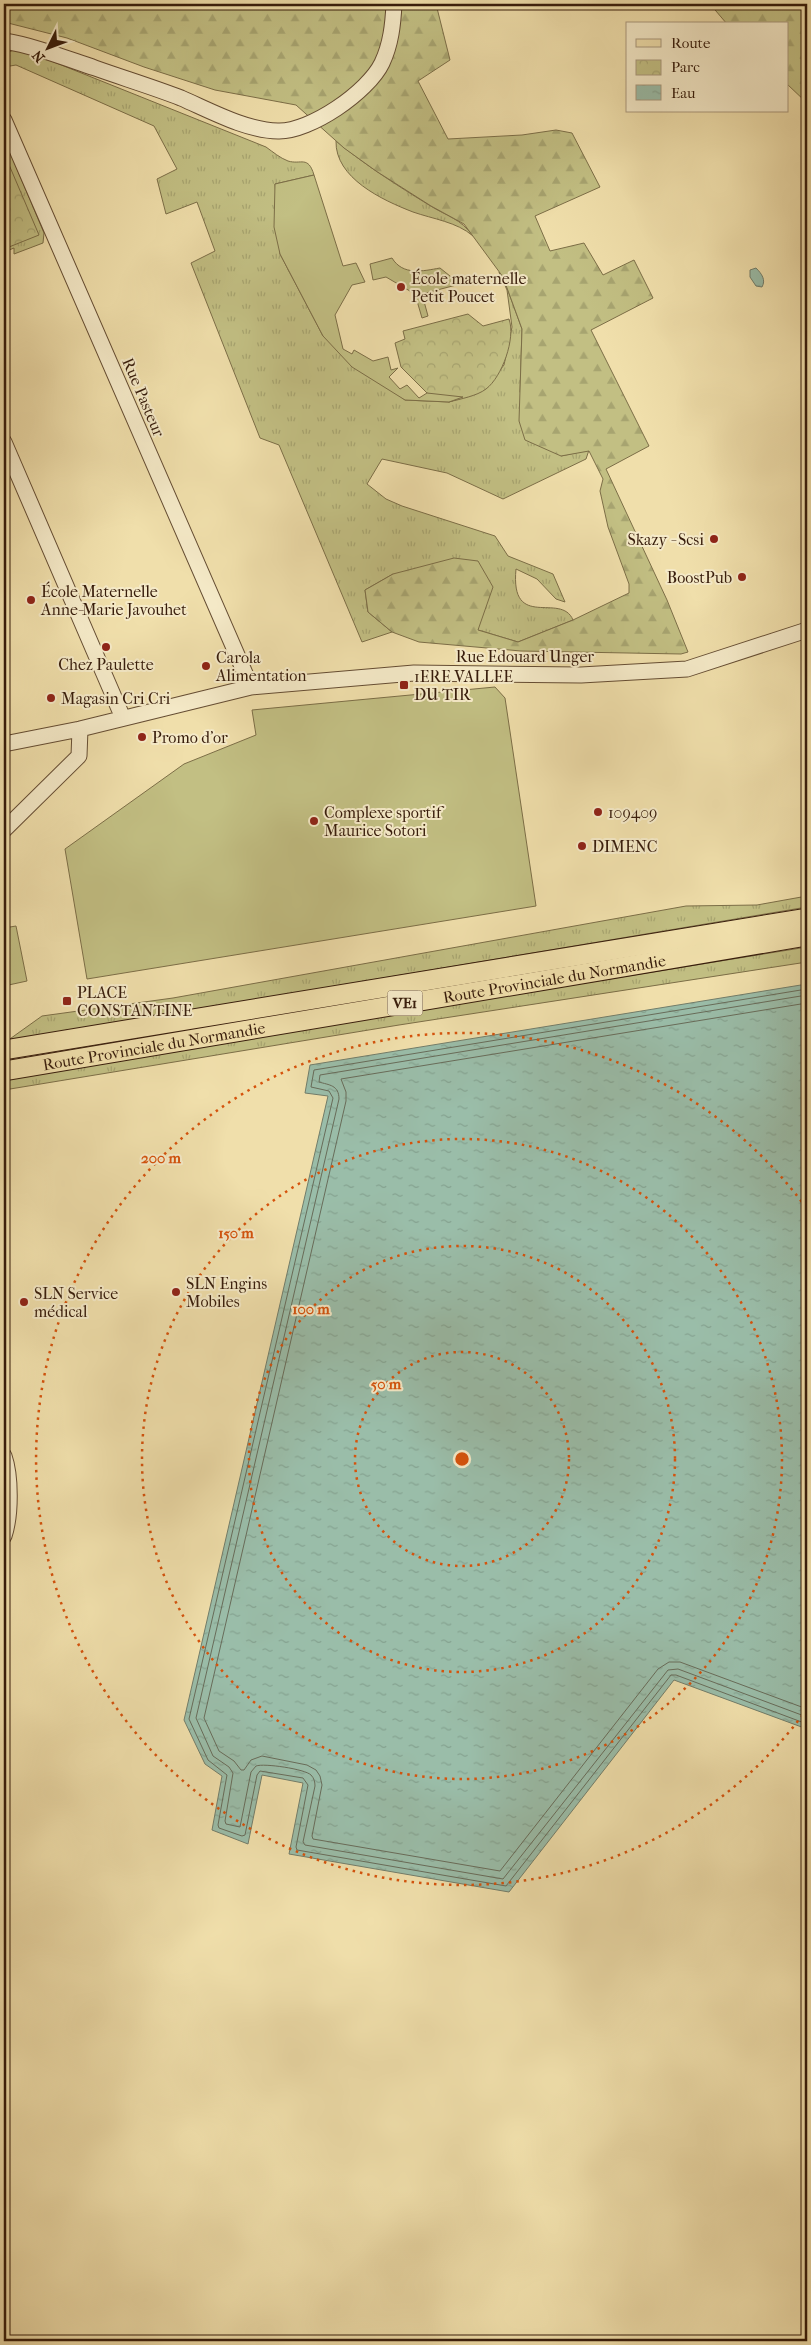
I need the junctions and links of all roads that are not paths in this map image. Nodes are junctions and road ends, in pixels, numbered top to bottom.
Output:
1 (394, 4) edge
2 (4, 41) edge
3 (4, 120) edge
4 (4, 442) edge
5 (807, 630) edge
6 (251, 688) junction
7 (123, 718) junction
8 (80, 729) junction
9 (4, 744) edge
10 (4, 830) edge
11 (807, 918) edge
12 (807, 936) edge
13 (4, 1050) edge
14 (4, 1071) edge
15 (4, 1456) edge
16 (5, 1533) edge

1 - 2 street
3 - 6 street, Rue Pasteur
4 - 7 street
5 - 6 street, Rue Edouard Unger
6 - 7 street, Rue Edouard Unger
7 - 8 street, Rue Edouard Unger
8 - 9 street, Rue Edouard Unger
8 - 10 street
11 - 13 main road, Route Provinciale du Normandie / VE1
12 - 14 main road, Route Provinciale du Normandie / VE1
15 - 16 street

